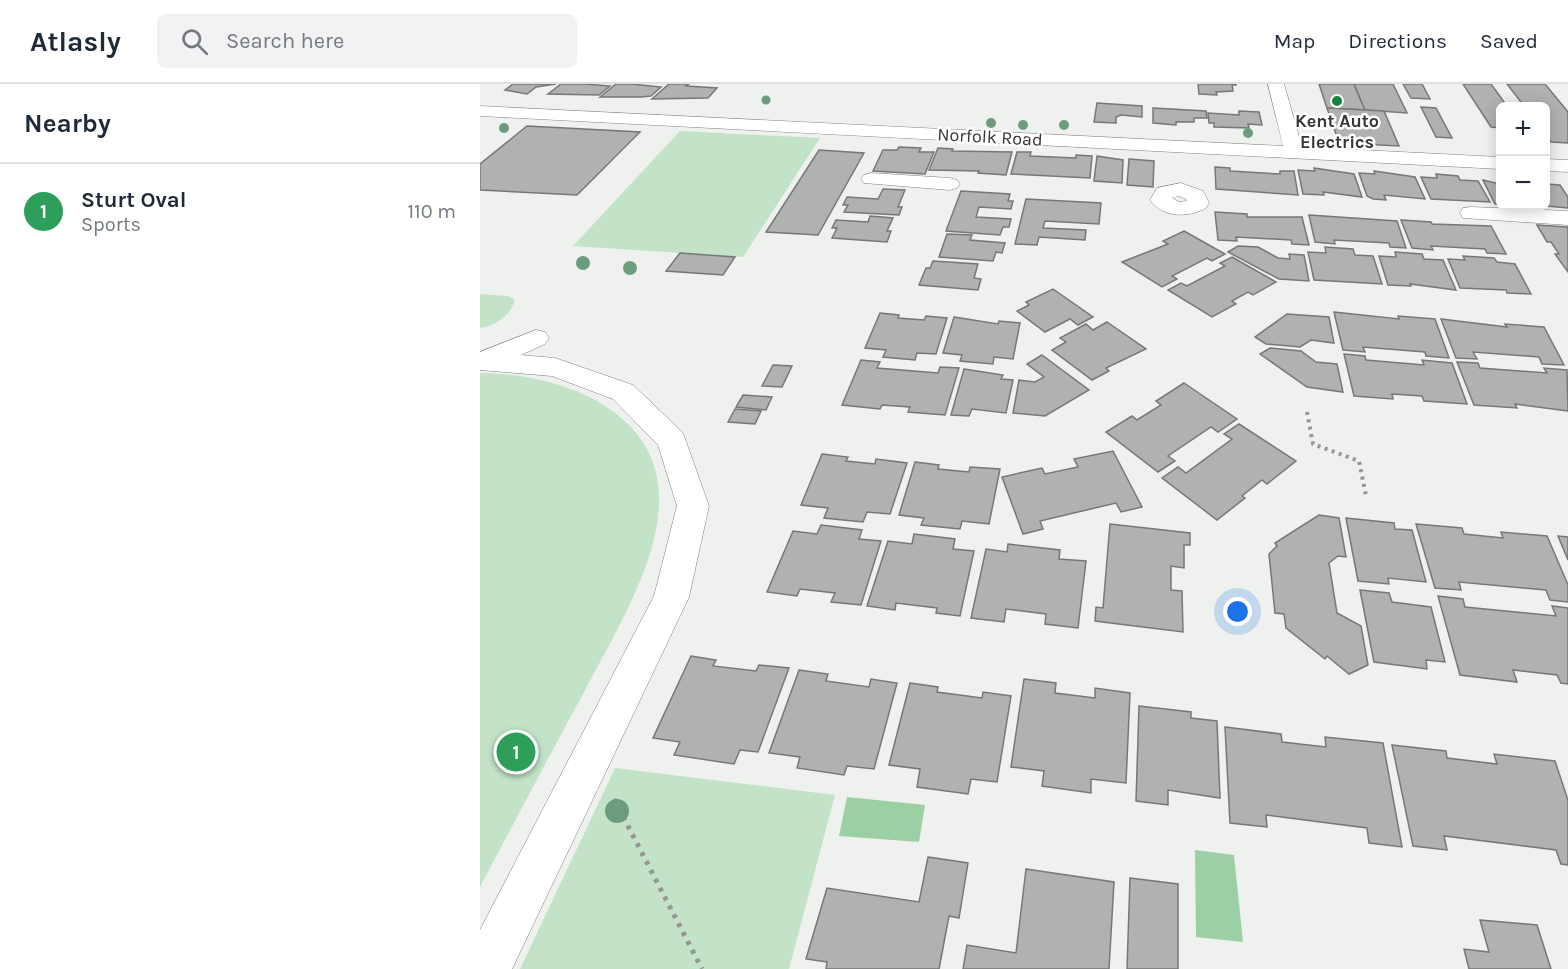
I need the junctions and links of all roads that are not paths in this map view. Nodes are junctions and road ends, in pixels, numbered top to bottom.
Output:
1 (1276, 84) edge
2 (480, 111) edge
3 (1294, 153) junction
4 (1496, 163) edge
5 (1550, 165) edge
6 (1568, 166) edge
7 (871, 179) dead end
8 (950, 184) dead end
9 (1471, 213) dead end
10 (1568, 218) edge
11 (536, 338) dead end
12 (484, 361) edge
13 (486, 969) edge

1 - 3 street
2 - 3 street, Norfolk Road
3 - 4 street, Norfolk Road
5 - 6 street
7 - 8 street
9 - 10 street
11 - 12 street
12 - 13 street

